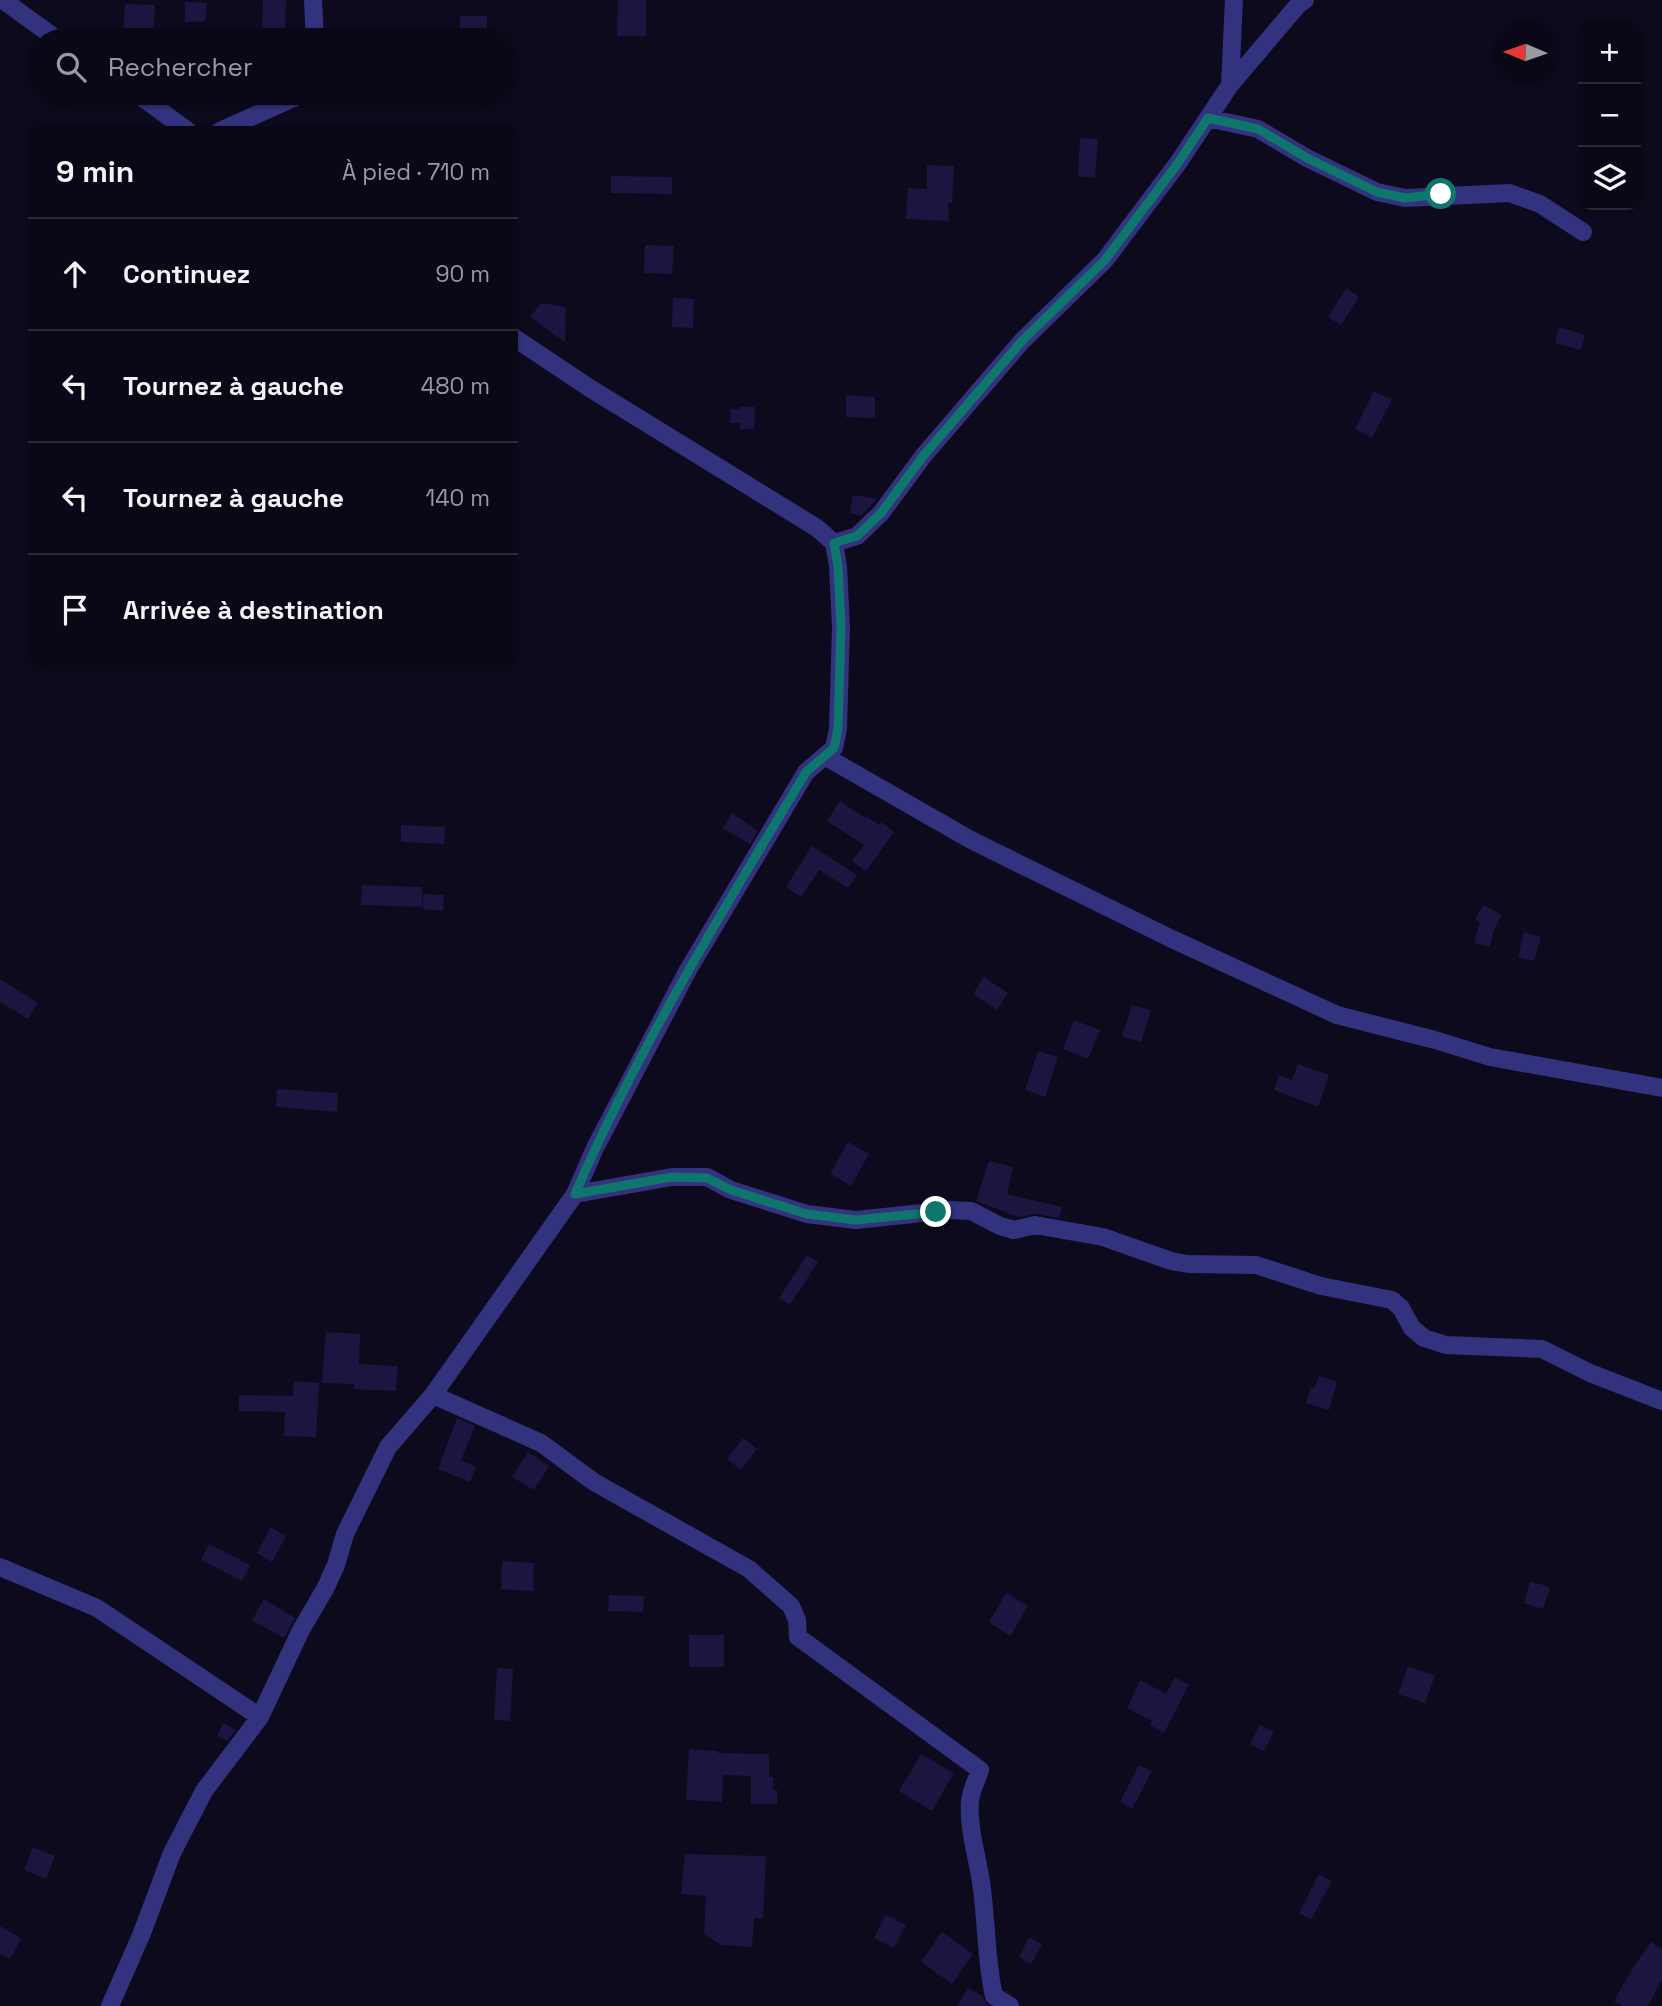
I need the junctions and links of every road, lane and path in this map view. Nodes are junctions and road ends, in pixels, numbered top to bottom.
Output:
1 (3, 0) edge
2 (313, 0) edge
3 (1234, 0) edge
4 (1305, 0) edge
5 (42, 28) edge
6 (314, 28) edge
7 (1230, 85) junction
8 (152, 105) edge
9 (278, 105) edge
10 (1208, 118) junction
11 (181, 126) edge
12 (231, 126) edge
13 (1583, 232) dead end
14 (518, 340) edge
15 (834, 543) junction
16 (826, 757) junction
17 (1662, 1088) edge
18 (575, 1194) junction
19 (433, 1395) junction
20 (1662, 1401) edge
21 (0, 1567) edge
22 (260, 1717) junction
23 (110, 2006) edge
24 (1010, 2006) edge

1 - 5 street
2 - 6 street
3 - 7 street
4 - 7 street
7 - 10 street
8 - 11 street
9 - 12 street
10 - 13 street
10 - 15 street
14 - 15 street
15 - 16 street
16 - 17 street
16 - 18 street
18 - 19 street
18 - 20 street
19 - 22 street
19 - 24 street
21 - 22 street
22 - 23 street

